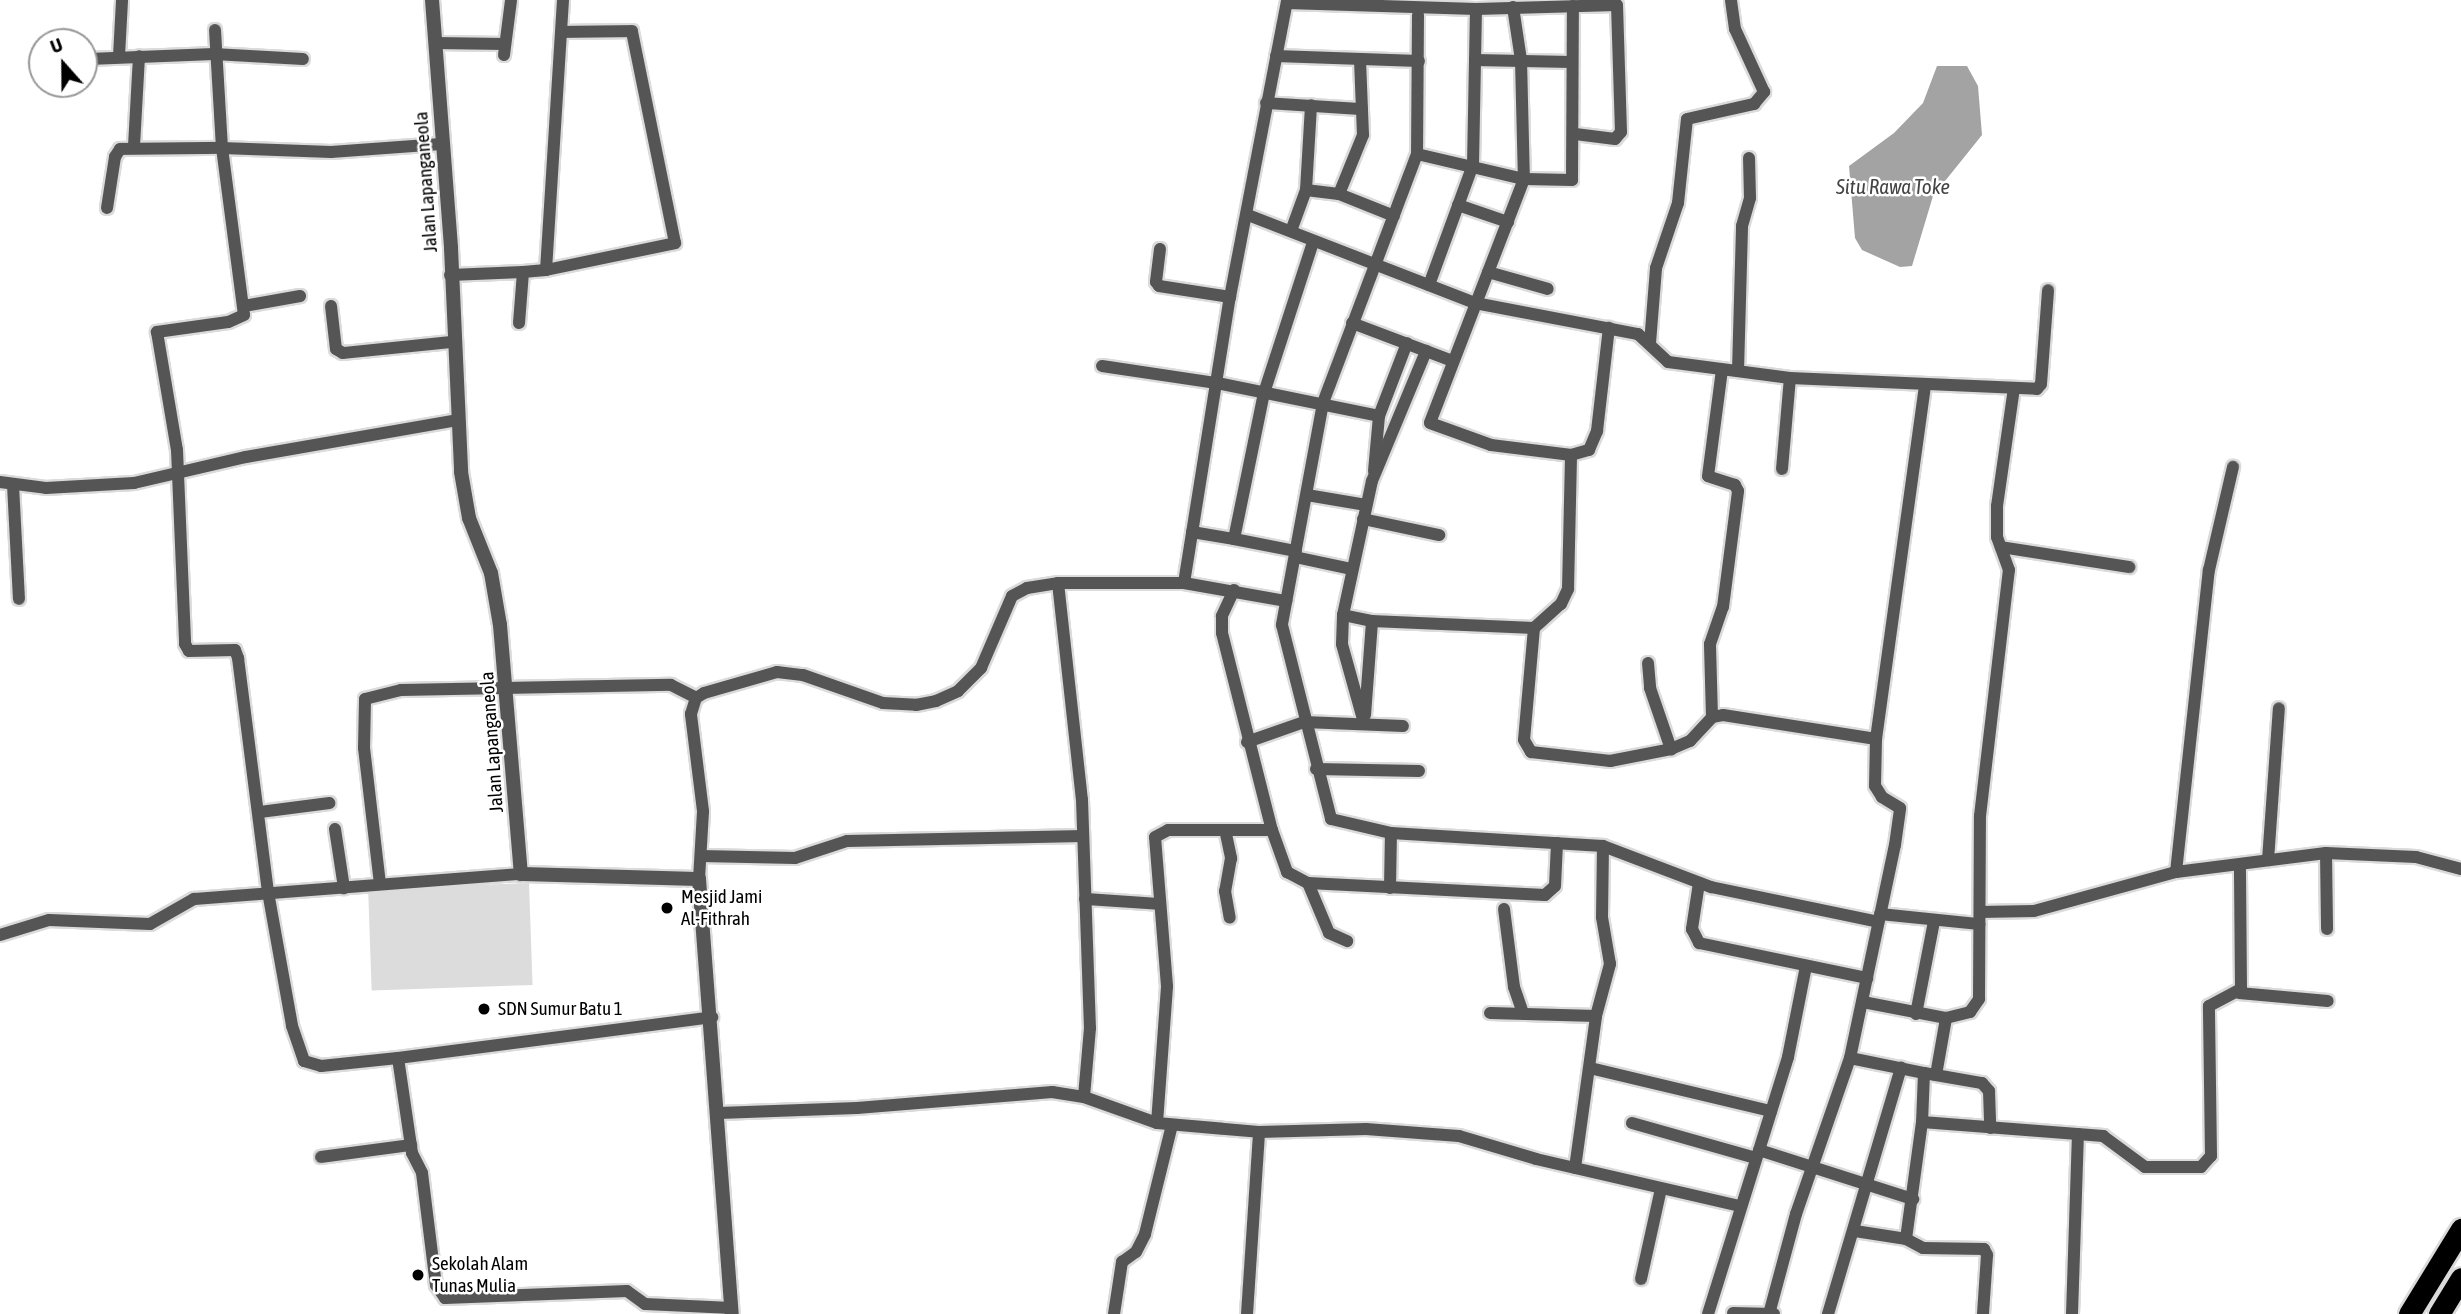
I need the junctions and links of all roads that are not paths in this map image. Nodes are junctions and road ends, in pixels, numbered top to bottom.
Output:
1 (122, 0) edge
2 (432, 0) edge
3 (511, 0) edge
4 (563, 0) edge
5 (1731, 0) edge
6 (1287, 1) edge
7 (1547, 3) edge
8 (1417, 5) edge
9 (1573, 6) junction
10 (1513, 7) junction
11 (1476, 9) junction
12 (215, 30) dead end
13 (563, 32) junction
14 (435, 43) junction
15 (214, 54) junction
16 (119, 56) junction
17 (139, 56) junction
18 (1276, 56) junction
19 (98, 58) edge
20 (303, 59) dead end
21 (1475, 60) junction
22 (1360, 61) junction
23 (1419, 61) junction
24 (1521, 61) junction
25 (1571, 62) junction
26 (1266, 103) junction
27 (1311, 105) junction
28 (1362, 109) junction
29 (1575, 134) junction
30 (441, 144) junction
31 (134, 146) junction
32 (222, 148) junction
33 (1417, 154) junction
34 (1749, 158) dead end
35 (1473, 165) junction
36 (1524, 179) junction
37 (1306, 190) junction
38 (1339, 194) junction
39 (1458, 205) junction
40 (107, 208) dead end
41 (1248, 215) junction
42 (1394, 216) junction
43 (1508, 222) junction
44 (1291, 231) junction
45 (1313, 242) junction
46 (1160, 249) dead end
47 (1374, 265) junction
48 (546, 270) junction
49 (523, 272) junction
50 (1488, 272) junction
51 (450, 275) junction
52 (1429, 285) junction
53 (1548, 289) dead end
54 (2048, 290) dead end
55 (300, 296) dead end
56 (1230, 297) junction
57 (1475, 303) junction
58 (244, 306) junction
59 (331, 306) dead end
60 (519, 323) dead end
61 (1352, 323) junction
62 (1609, 328) junction
63 (452, 342) junction
64 (1407, 343) junction
65 (1650, 343) junction
66 (1426, 351) junction
67 (1450, 360) junction
68 (1102, 366) dead end
69 (1722, 370) junction
70 (1738, 371) junction
71 (1790, 378) junction
72 (1216, 383) junction
73 (1925, 386) junction
74 (2014, 388) junction
75 (1264, 393) junction
76 (1323, 402) junction
77 (1379, 416) junction
78 (457, 420) junction
79 (1571, 455) junction
80 (2233, 467) dead end
81 (1782, 469) dead end
82 (177, 473) junction
83 (1373, 481) junction
84 (6, 484) edge
85 (1307, 495) junction
86 (1366, 505) junction
87 (1363, 519) junction
88 (1192, 532) junction
89 (1439, 535) dead end
90 (1234, 539) junction
91 (2001, 547) junction
92 (1295, 554) junction
93 (2129, 567) dead end
94 (1351, 569) junction
95 (1058, 583) junction
96 (1184, 583) junction
97 (1234, 590) junction
98 (19, 599) dead end
99 (1286, 601) junction
100 (1343, 615) junction
101 (1372, 621) junction
102 (1534, 628) junction
103 (1648, 663) dead end
104 (508, 690) junction
105 (696, 698) junction
106 (2279, 708) dead end
107 (1712, 717) junction
108 (1304, 722) junction
109 (1364, 723) junction
110 (1403, 726) dead end
111 (1876, 739) junction
112 (1247, 742) junction
113 (1671, 749) junction
114 (1316, 769) junction
115 (1419, 771) dead end
116 (329, 803) dead end
117 (260, 812) junction
118 (335, 829) dead end
119 (1272, 830) junction
120 (1391, 833) junction
121 (1226, 834) junction
122 (1083, 836) junction
123 (1557, 843) junction
124 (1604, 846) junction
125 (2326, 853) junction
126 (701, 856) junction
127 (2268, 860) junction
128 (2240, 865) junction
129 (2461, 869) edge
130 (2176, 872) junction
131 (521, 874) junction
132 (699, 879) junction
133 (1308, 883) junction
134 (1699, 883) junction
135 (380, 884) junction
136 (344, 888) junction
137 (1390, 888) junction
138 (268, 892) junction
139 (1085, 899) junction
140 (1160, 904) junction
141 (1504, 909) dead end
142 (1230, 918) dead end
143 (1879, 918) junction
144 (1979, 918) junction
145 (1934, 921) junction
146 (2328, 929) dead end
147 (0, 935) edge
148 (1347, 941) dead end
149 (1805, 966) junction
150 (1867, 978) junction
151 (2239, 993) junction
152 (2328, 1001) dead end
153 (1863, 1002) junction
154 (1490, 1013) dead end
155 (1522, 1013) junction
156 (1916, 1014) junction
157 (1596, 1016) junction
158 (712, 1017) junction
159 (1946, 1018) junction
160 (398, 1058) junction
161 (1850, 1058) junction
162 (1590, 1068) junction
163 (1901, 1068) junction
164 (1930, 1074) junction
165 (1084, 1097) junction
166 (1771, 1111) junction
167 (719, 1113) junction
168 (1922, 1122) junction
169 (1157, 1123) junction
170 (1632, 1123) dead end
171 (1172, 1125) junction
172 (1990, 1128) junction
173 (1259, 1132) junction
174 (2078, 1135) junction
175 (411, 1145) junction
176 (1757, 1154) junction
177 (321, 1157) dead end
178 (1576, 1168) junction
179 (1813, 1168) junction
180 (1866, 1187) junction
181 (1661, 1189) junction
182 (1913, 1199) junction
183 (1740, 1206) junction
184 (2461, 1229) edge
185 (1855, 1231) junction
186 (1906, 1239) junction
187 (2461, 1278) edge
188 (1641, 1279) dead end
189 (732, 1311) edge
190 (1733, 1313) edge
191 (1114, 1314) edge
192 (1247, 1314) edge
193 (1708, 1314) edge
194 (1770, 1314) edge
195 (1828, 1314) edge
196 (1983, 1314) edge
197 (2072, 1314) edge
198 (2409, 1314) edge
199 (2439, 1314) edge

1 - 16 street
2 - 14 street, Jalan Lapanganeola
3 - 14 street
4 - 13 street
5 - 65 street
6 - 8 street
6 - 18 street
7 - 9 street
7 - 10 street
8 - 11 street
8 - 23 street
9 - 25 street
9 - 29 street
10 - 11 street
10 - 24 street
11 - 21 street
12 - 15 street
13 - 48 street
13 - 48 street
14 - 30 street, Jalan Lapanganeola
15 - 17 street
15 - 20 street
15 - 32 street
16 - 17 street
16 - 19 street
17 - 31 street
18 - 22 street
18 - 26 street
21 - 24 street
21 - 35 street
22 - 23 street
22 - 28 street
23 - 33 street
24 - 25 street
24 - 36 street
25 - 29 street
26 - 27 street
26 - 41 street
27 - 28 street
27 - 37 street
28 - 38 street
29 - 36 street
30 - 32 street
30 - 51 street, Jalan Lapanganeola
31 - 32 street
31 - 40 street
32 - 58 street
33 - 35 street
33 - 42 street
34 - 70 street
35 - 36 street
35 - 39 street
36 - 43 street
37 - 38 street
37 - 44 street
38 - 42 street
39 - 43 street
39 - 52 street
41 - 44 street
41 - 56 street
42 - 47 street
43 - 50 street
44 - 45 street
45 - 47 street
45 - 75 street
46 - 56 street
47 - 52 street
47 - 61 street
48 - 49 street
49 - 51 street
49 - 60 street
50 - 53 street
50 - 57 street
51 - 63 street, Jalan Lapanganeola
52 - 57 street
54 - 74 street
55 - 58 street
56 - 72 street
57 - 62 street
57 - 67 street
58 - 82 street
59 - 63 street
61 - 64 street
61 - 76 street
62 - 65 street
62 - 79 street
63 - 78 street, Jalan Lapanganeola
64 - 66 street
64 - 77 street
65 - 69 street
66 - 67 street
66 - 83 street
67 - 79 street
68 - 72 street
69 - 70 street
69 - 107 street
70 - 71 street
71 - 73 street
71 - 81 street
72 - 75 street
72 - 88 street
73 - 74 street
73 - 111 street
74 - 91 street
75 - 76 street
75 - 90 street
76 - 77 street
76 - 85 street
77 - 83 street
78 - 82 street
78 - 104 street, Jalan Lapanganeola
79 - 102 street
80 - 130 street
82 - 84 street
82 - 117 street
83 - 86 street
84 - 98 street
85 - 86 street
85 - 92 street
86 - 87 street
87 - 89 street
87 - 94 street
88 - 90 street
88 - 96 street
90 - 92 street
91 - 93 street
91 - 144 street
92 - 94 street
92 - 99 street
94 - 100 street
95 - 96 street
95 - 105 street
95 - 122 street
96 - 97 street
97 - 99 street
97 - 112 street
99 - 108 street
100 - 101 street
100 - 109 street
101 - 102 street
101 - 109 street
102 - 113 street
103 - 113 street
104 - 105 street
104 - 131 street, Jalan Lapanganeola
104 - 135 street
105 - 126 street
106 - 127 street
107 - 111 street
107 - 113 street
108 - 109 street
108 - 112 street
108 - 114 street
109 - 110 street
111 - 143 street
112 - 119 street
114 - 115 street
114 - 120 street
116 - 117 street
117 - 138 street
118 - 136 street
119 - 121 street
119 - 133 street
120 - 123 street
120 - 137 street
121 - 140 street
121 - 142 street
122 - 126 street
122 - 139 street
123 - 124 street
123 - 137 street
124 - 134 street
124 - 157 street
125 - 127 street
125 - 129 street
125 - 146 street
126 - 132 street
127 - 128 street
128 - 130 street
128 - 151 street
130 - 144 street
131 - 132 street
131 - 135 street
132 - 158 street
133 - 137 street
133 - 148 street
134 - 143 street
134 - 149 street
135 - 136 street
136 - 138 street
138 - 147 street
138 - 160 street
139 - 140 street
139 - 165 street
140 - 169 street
141 - 155 street
143 - 145 street
143 - 150 street
144 - 145 street
144 - 159 street
145 - 156 street
149 - 150 street
149 - 166 street
150 - 153 street
151 - 152 street
151 - 174 street
153 - 156 street
153 - 161 street
154 - 155 street
155 - 157 street
156 - 159 street
157 - 162 street
158 - 160 street
158 - 167 street
159 - 164 street
160 - 175 street
161 - 163 street
161 - 179 street
162 - 166 street
162 - 178 street
163 - 164 street
163 - 180 street
164 - 168 street
164 - 172 street
165 - 167 street
165 - 169 street
166 - 176 street
167 - 189 street
168 - 172 street
168 - 182 street
169 - 171 street
170 - 176 street
171 - 173 street
171 - 191 street
172 - 174 street
173 - 178 street
173 - 192 street
174 - 197 street
175 - 177 street
175 - 189 street
176 - 179 street
176 - 183 street
178 - 181 street
179 - 180 street
179 - 194 street
180 - 182 street
180 - 185 street
181 - 183 street
181 - 188 street
182 - 186 street
183 - 193 street
184 - 198 highway
185 - 186 street
185 - 195 street
186 - 196 street
187 - 199 highway
190 - 194 street

